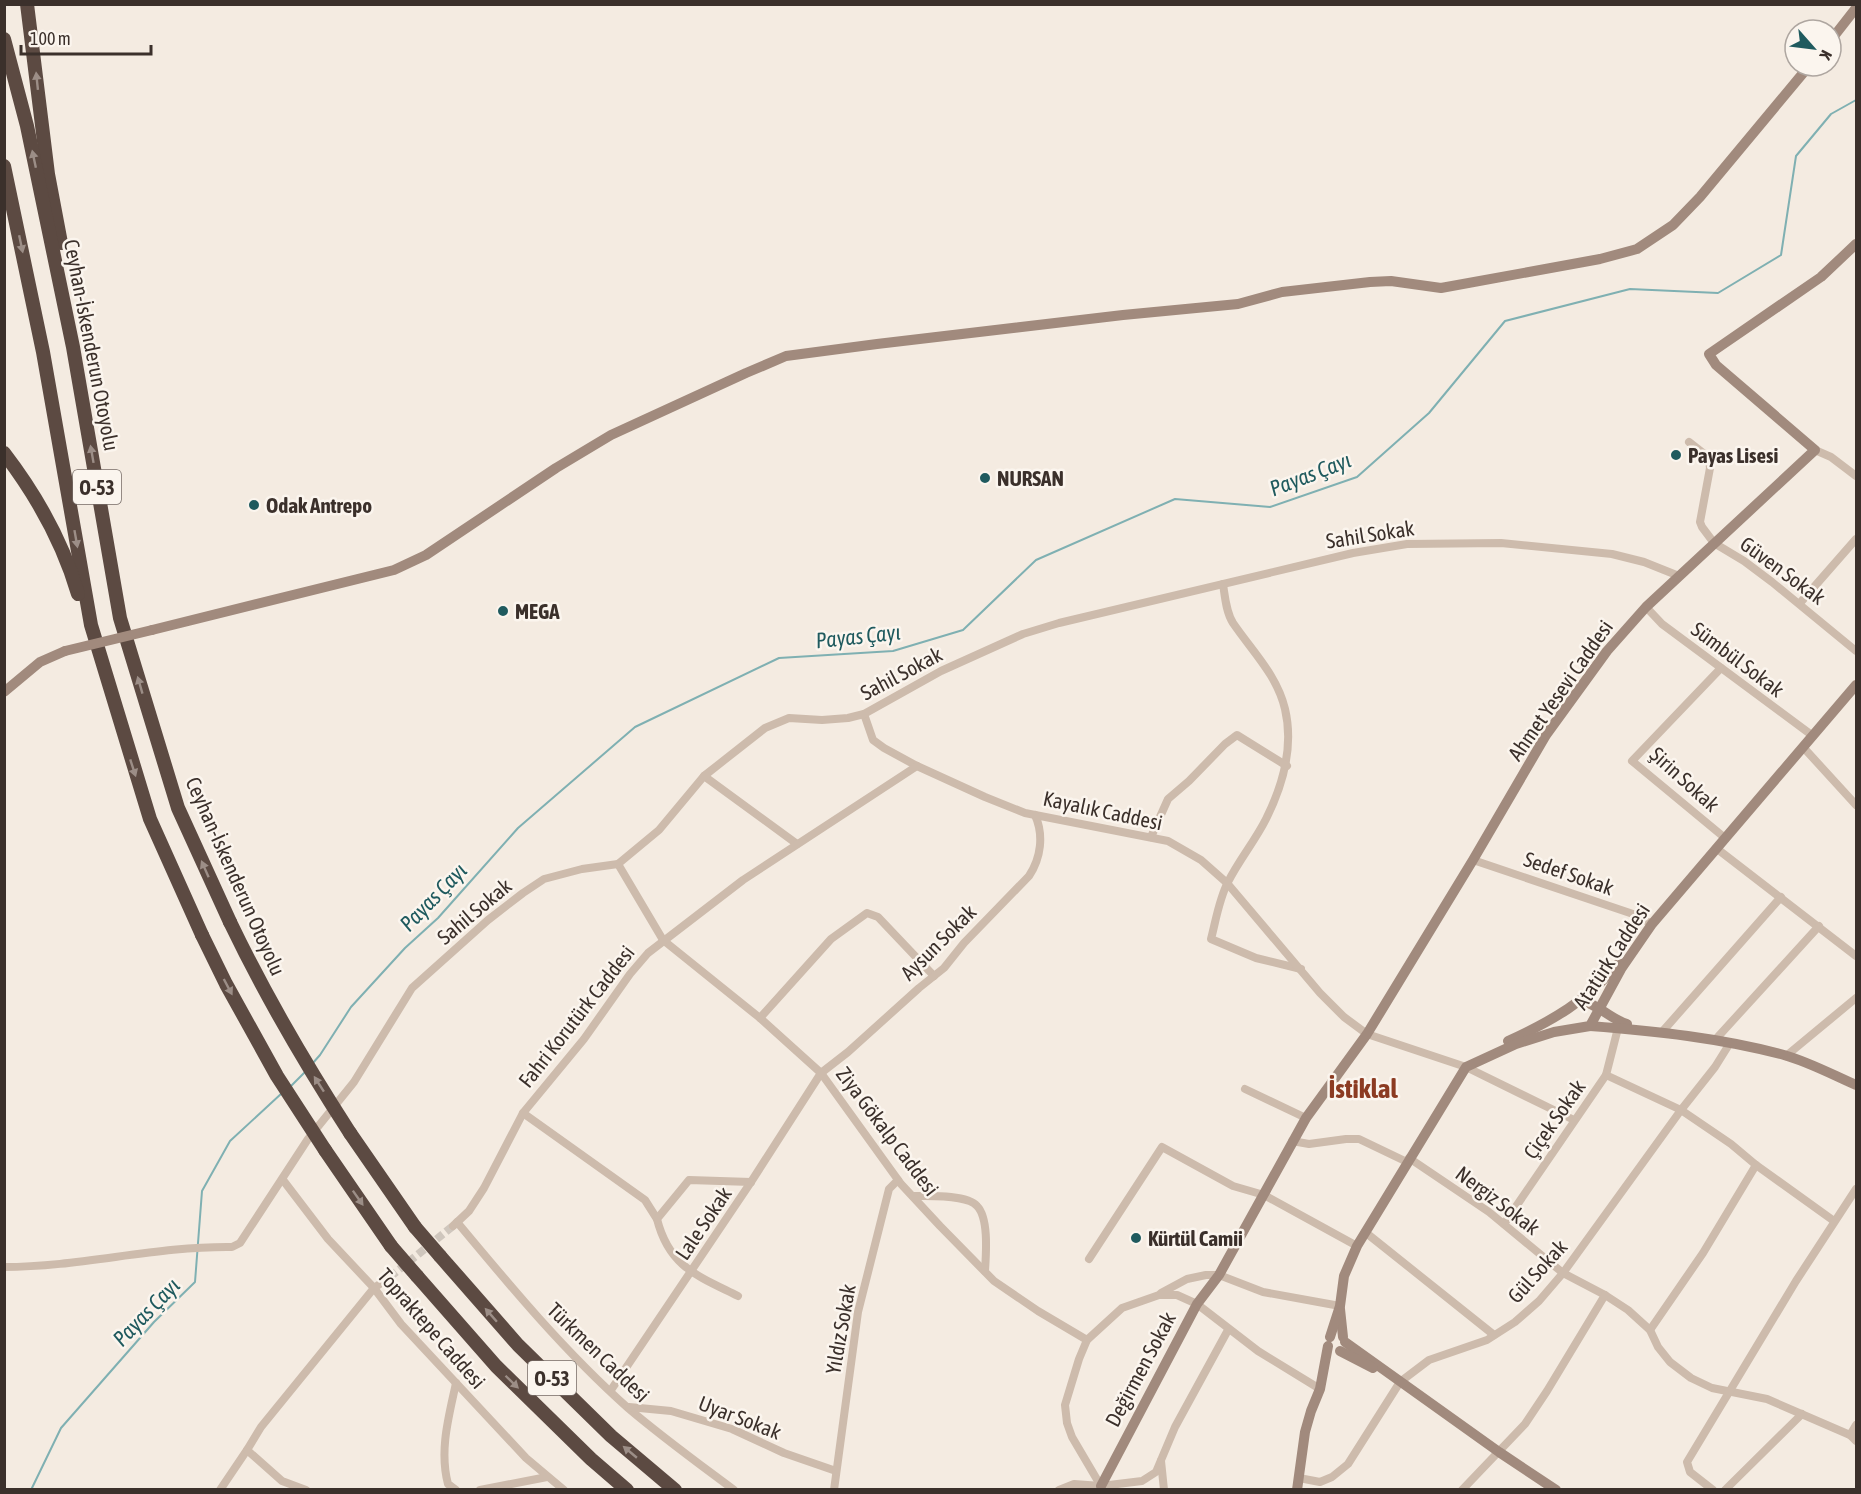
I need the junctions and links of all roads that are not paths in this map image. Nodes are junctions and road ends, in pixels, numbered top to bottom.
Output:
1 (27, 4) edge
2 (1857, 8) edge
3 (1843, 25) edge
4 (4, 39) edge
5 (1799, 78) edge
6 (4, 166) edge
7 (1857, 244) edge
8 (73, 347) junction
9 (1689, 442) dead end
10 (1815, 450) junction
11 (4, 453) edge
12 (1857, 476) edge
13 (1857, 539) edge
14 (1714, 543) junction
15 (1679, 576) junction
16 (1222, 584) junction
17 (1800, 603) junction
18 (1646, 607) junction
19 (1857, 651) edge
20 (1721, 668) junction
21 (1857, 685) edge
22 (4, 692) edge
23 (864, 714) junction
24 (1813, 736) junction
25 (127, 747) junction
26 (1803, 747) junction
27 (918, 766) junction
28 (1287, 766) junction
29 (704, 776) junction
30 (1857, 805) edge
31 (1035, 815) junction
32 (1151, 837) junction
33 (1725, 838) junction
34 (797, 844) junction
35 (1716, 848) junction
36 (1473, 860) junction
37 (618, 864) junction
38 (1227, 883) junction
39 (1781, 897) junction
40 (1652, 924) junction
41 (1818, 926) junction
42 (663, 940) junction
43 (1857, 956) edge
44 (1301, 969) junction
45 (934, 976) junction
46 (1857, 998) edge
47 (1582, 1000) junction
48 (1571, 1007) junction
49 (1599, 1009) junction
50 (760, 1017) junction
51 (1585, 1027) junction
52 (1618, 1028) junction
53 (1657, 1032) junction
54 (1366, 1034) junction
55 (1715, 1040) junction
56 (1730, 1043) junction
57 (1786, 1056) junction
58 (1466, 1067) junction
59 (821, 1073) junction
60 (1606, 1075) junction
61 (1857, 1085) edge
62 (1245, 1089) dead end
63 (1681, 1110) junction
64 (523, 1113) junction
65 (1306, 1118) junction
66 (1574, 1120) junction
67 (1292, 1141) junction
68 (1408, 1160) junction
69 (1756, 1165) junction
70 (283, 1180) junction
71 (898, 1180) junction
72 (751, 1182) junction
73 (1854, 1193) edge
74 (1264, 1195) junction
75 (913, 1197) junction
76 (1857, 1204) edge
77 (657, 1219) junction
78 (1834, 1221) junction
79 (455, 1224) joint
80 (1504, 1224) junction
81 (1365, 1232) junction
82 (1357, 1246) junction
83 (1089, 1259) dead end
84 (4, 1267) edge
85 (985, 1271) junction
86 (691, 1273) junction
87 (1563, 1273) junction
88 (1219, 1275) junction
89 (390, 1277) tunnel mouth
90 (374, 1288) junction
91 (1159, 1294) junction
92 (1605, 1295) junction
93 (738, 1296) dead end
94 (1197, 1304) junction
95 (1340, 1306) junction
96 (1228, 1330) junction
97 (1650, 1330) junction
98 (1494, 1335) junction
99 (1086, 1340) junction
100 (1337, 1344) junction
101 (1400, 1382) junction
102 (456, 1383) junction
103 (1320, 1389) junction
104 (611, 1390) junction
105 (1729, 1393) junction
106 (628, 1407) junction
107 (1802, 1414) junction
108 (1857, 1425) edge
109 (1853, 1438) edge
110 (247, 1450) junction
111 (1499, 1452) junction
112 (1161, 1461) junction
113 (836, 1471) junction
114 (547, 1477) junction
115 (1299, 1478) junction
116 (1102, 1488) edge
117 (220, 1490) edge
118 (306, 1490) edge
119 (456, 1490) edge
120 (480, 1490) edge
121 (564, 1490) edge
122 (627, 1490) edge
123 (675, 1490) edge
124 (734, 1490) edge
125 (834, 1490) edge
126 (1059, 1490) edge
127 (1164, 1490) edge
128 (1297, 1490) edge
129 (1462, 1490) edge
130 (1556, 1490) edge
131 (1713, 1490) edge
132 (1725, 1490) edge

8 -> 1 highway
2 - 3 street
8 -> 4 highway, Ceyhan-İskenderun Otoyolu / O-53
5 - 22 street, bridge
6 -> 25 highway, O-53
7 - 10 street
123 -> 8 highway, Ceyhan-İskenderun Otoyolu / O-53, bridge
9 - 14 street
10 - 12 street
10 - 14 street, Ahmet Yesevi Caddesi
11 - 25 highway
13 - 17 street
14 - 15 street, Ahmet Yesevi Caddesi
14 - 17 street, Güven Sokak
15 - 16 street, Sahil Sokak
15 - 18 street, Ahmet Yesevi Caddesi
16 - 23 street, Sahil Sokak
16 - 28 street
17 - 19 street, Güven Sokak
18 - 20 street, Sümbül Sokak
18 - 36 street, Ahmet Yesevi Caddesi
20 - 24 street, Sümbül Sokak
20 - 33 street, Şirin Sokak
21 - 24 street, Atatürk Caddesi
23 - 27 street, Kayalık Caddesi
23 - 29 street, Sahil Sokak
24 - 26 street, Atatürk Caddesi
25 -> 122 highway, O-53, bridge
26 - 30 street
26 - 33 street, Atatürk Caddesi
27 - 31 street, Kayalık Caddesi
27 - 34 street, Fahri Korutürk Caddesi
28 - 32 street
28 - 38 street
29 - 34 street
29 - 37 street, Sahil Sokak
31 - 32 street, Kayalık Caddesi
31 - 45 street, Aysun Sokak
32 - 38 street, Kayalık Caddesi
33 - 35 street, Atatürk Caddesi
34 - 42 street, Fahri Korutürk Caddesi
35 - 39 street
35 - 40 street, Atatürk Caddesi
36 - 40 street, Sedef Sokak
36 - 54 street, Ahmet Yesevi Caddesi
37 - 42 street
37 - 70 street, Sahil Sokak
38 - 44 street, Kayalık Caddesi
38 - 44 street
39 - 41 street
39 - 53 street
40 - 47 street
40 - 49 street, Atatürk Caddesi
41 - 43 street
41 - 55 street
42 - 50 street, Ziya Gökalp Caddesi
42 - 64 street, Fahri Korutürk Caddesi
44 - 54 street, Kayalık Caddesi
45 - 50 street
45 - 59 street, Aysun Sokak
46 - 57 street
47 - 48 street
47 - 49 street
48 - 51 street
48 - 58 street
49 - 51 street, Atatürk Caddesi
49 - 53 street
50 - 59 street, Ziya Gökalp Caddesi
51 - 52 street
51 - 58 street, Atatürk Caddesi
52 - 53 street
52 - 60 street, Çiçek Sokak
53 - 55 street
54 - 58 street, Kayalık Caddesi
54 - 65 street, Ahmet Yesevi Caddesi
55 - 56 street
56 - 57 street
56 - 63 street, Gül Sokak
57 - 61 street
58 - 66 street, Kayalık Caddesi
58 - 68 street
59 - 71 street, Ziya Gökalp Caddesi
59 - 72 street, Lale Sokak
60 - 63 street
60 - 66 street, Çiçek Sokak
62 - 65 street
63 - 69 street
63 - 87 street, Gül Sokak
64 - 77 street
64 - 79 street, Fahri Korutürk Caddesi
65 - 67 street, Ahmet Yesevi Caddesi
66 - 80 street, Çiçek Sokak
67 - 68 street, Nergiz Sokak
67 - 74 street, Ahmet Yesevi Caddesi
68 - 80 street, Nergiz Sokak
68 - 81 street
69 - 78 street
69 - 97 street
70 - 84 street, Sahil Sokak
70 - 90 street, Topraktepe Caddesi
71 - 75 street, Ziya Gökalp Caddesi
71 - 113 street, Yıldız Sokak
72 - 77 street
72 - 86 street, Lale Sokak
73 - 76 street
73 - 78 street
74 - 82 street
74 - 83 street
74 - 88 street, Ahmet Yesevi Caddesi
75 - 85 street, Ziya Gökalp Caddesi
75 - 85 street
77 - 86 street
78 - 105 street
79 - 104 street, Türkmen Caddesi
80 - 87 street, Nergiz Sokak
81 - 82 street
81 - 98 street
82 - 95 street
85 - 99 street, Ziya Gökalp Caddesi
86 - 93 street
86 - 104 street, Lale Sokak
87 - 92 street, Nergiz Sokak
87 - 98 street, Gül Sokak
88 - 91 street
88 - 94 street, Değirmen Sokak
88 - 95 street
89 - 90 street
90 - 102 street, Topraktepe Caddesi
90 - 110 street
91 - 94 street
91 - 99 street
92 - 97 street, Nergiz Sokak
92 - 111 street
94 - 96 street
94 - 116 street, Değirmen Sokak
95 - 100 street
96 - 103 street
96 - 112 street
97 - 105 street, Nergiz Sokak
98 - 101 street, Gül Sokak
99 - 116 street
100 - 101 street
100 - 103 street
101 - 111 street
101 - 115 street, Gül Sokak
102 - 114 street, Topraktepe Caddesi
102 - 119 street
103 - 115 street
104 - 106 street, Türkmen Caddesi
105 - 107 street, Nergiz Sokak
105 - 131 street
106 - 113 street, Uyar Sokak
106 - 124 street, Türkmen Caddesi
107 - 109 street, Nergiz Sokak
107 - 132 street
108 - 109 street
110 - 117 street
110 - 118 street
111 - 129 street
111 - 130 street
112 - 116 street
112 - 127 street
113 - 125 street, Yıldız Sokak
114 - 120 street
114 - 121 street, Topraktepe Caddesi
115 - 128 street
116 - 126 street

